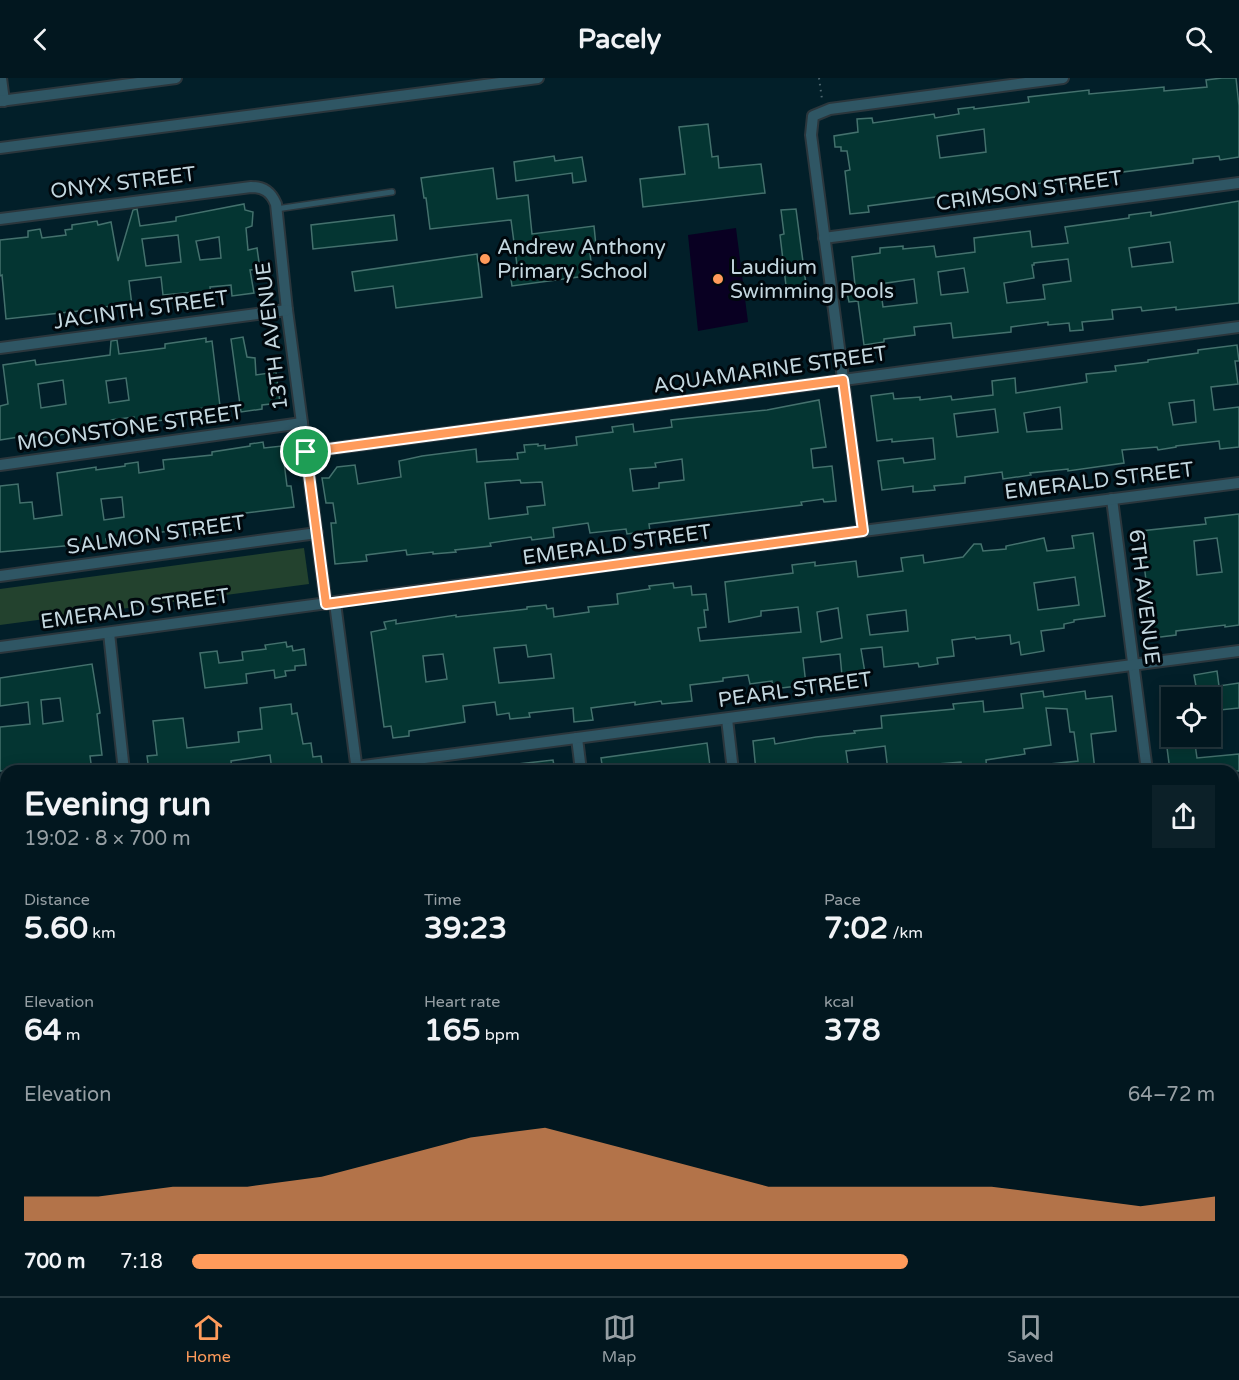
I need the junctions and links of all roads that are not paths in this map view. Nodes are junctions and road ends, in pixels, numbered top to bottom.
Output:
1 (1, 78) edge
2 (176, 78) edge
3 (538, 78) edge
4 (1063, 78) edge
5 (2, 101) edge
6 (0, 148) edge
7 (1239, 183) edge
8 (392, 192) dead end
9 (276, 209) junction
10 (0, 219) edge
11 (824, 238) junction
12 (287, 310) junction
13 (1239, 327) edge
14 (0, 348) edge
15 (843, 380) junction
16 (302, 423) junction
17 (306, 452) junction
18 (0, 465) edge
19 (1239, 483) edge
20 (1112, 499) junction
21 (863, 531) junction
22 (316, 533) junction
23 (0, 576) edge
24 (330, 603) junction
25 (109, 633) junction
26 (0, 647) edge
27 (1239, 651) edge
28 (1132, 664) junction
29 (727, 719) junction
30 (577, 738) junction
31 (123, 765) edge
32 (356, 765) edge
33 (385, 765) edge
34 (580, 765) edge
35 (732, 765) edge
36 (1146, 765) edge

1 - 5 street
2 - 5 street
3 - 6 street
4 - 11 street
7 - 11 street, CRIMSON STREET
8 - 9 lane
9 - 10 street, ONYX STREET
9 - 12 street, 13TH AVENUE
11 - 15 street
12 - 14 street, JACINTH STREET
12 - 16 street, 13TH AVENUE
13 - 15 street, AQUAMARINE STREET
15 - 17 street, AQUAMARINE STREET
15 - 21 street
16 - 17 street, 13TH AVENUE
16 - 18 street, MOONSTONE STREET
17 - 22 street, 13TH AVENUE
19 - 20 street, EMERALD STREET
20 - 21 street, EMERALD STREET
20 - 28 street, 6TH AVENUE
21 - 24 street, EMERALD STREET
22 - 23 street, SALMON STREET
22 - 24 street, 13TH AVENUE
24 - 25 street, EMERALD STREET
24 - 32 street, 13TH AVENUE
25 - 26 street, EMERALD STREET
25 - 31 street
27 - 28 street, PEARL STREET
28 - 29 street, PEARL STREET
28 - 36 street, 6TH AVENUE
29 - 30 street, PEARL STREET
29 - 35 street
30 - 33 street, PEARL STREET
30 - 34 street

